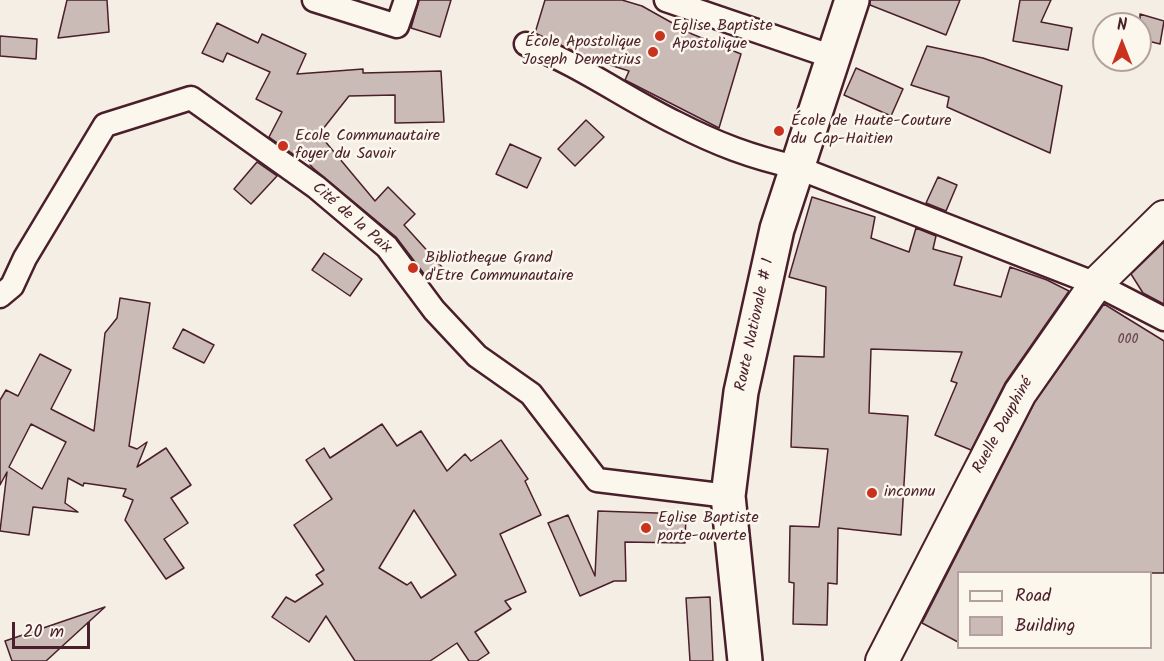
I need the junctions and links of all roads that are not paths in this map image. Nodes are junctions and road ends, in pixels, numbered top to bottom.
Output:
1 (314, 0) edge
2 (406, 0) edge
3 (666, 0) edge
4 (852, 0) edge
5 (526, 44) dead end
6 (833, 57) junction
7 (796, 167) junction
8 (1164, 218) edge
9 (1096, 284) junction
10 (0, 296) edge
11 (1164, 319) edge
12 (728, 496) junction
13 (745, 661) edge
14 (882, 661) edge

1 - 2 street
3 - 6 street
4 - 6 main road, Route Nationale # 1
5 - 7 street
6 - 7 main road, Route Nationale # 1
7 - 9 street
7 - 12 main road, Route Nationale # 1
8 - 9 street, Ruelle Dauphiné
9 - 11 street
9 - 14 street, Ruelle Dauphiné
10 - 12 street, Cité de la Paix
12 - 13 main road, Route Nationale # 1

